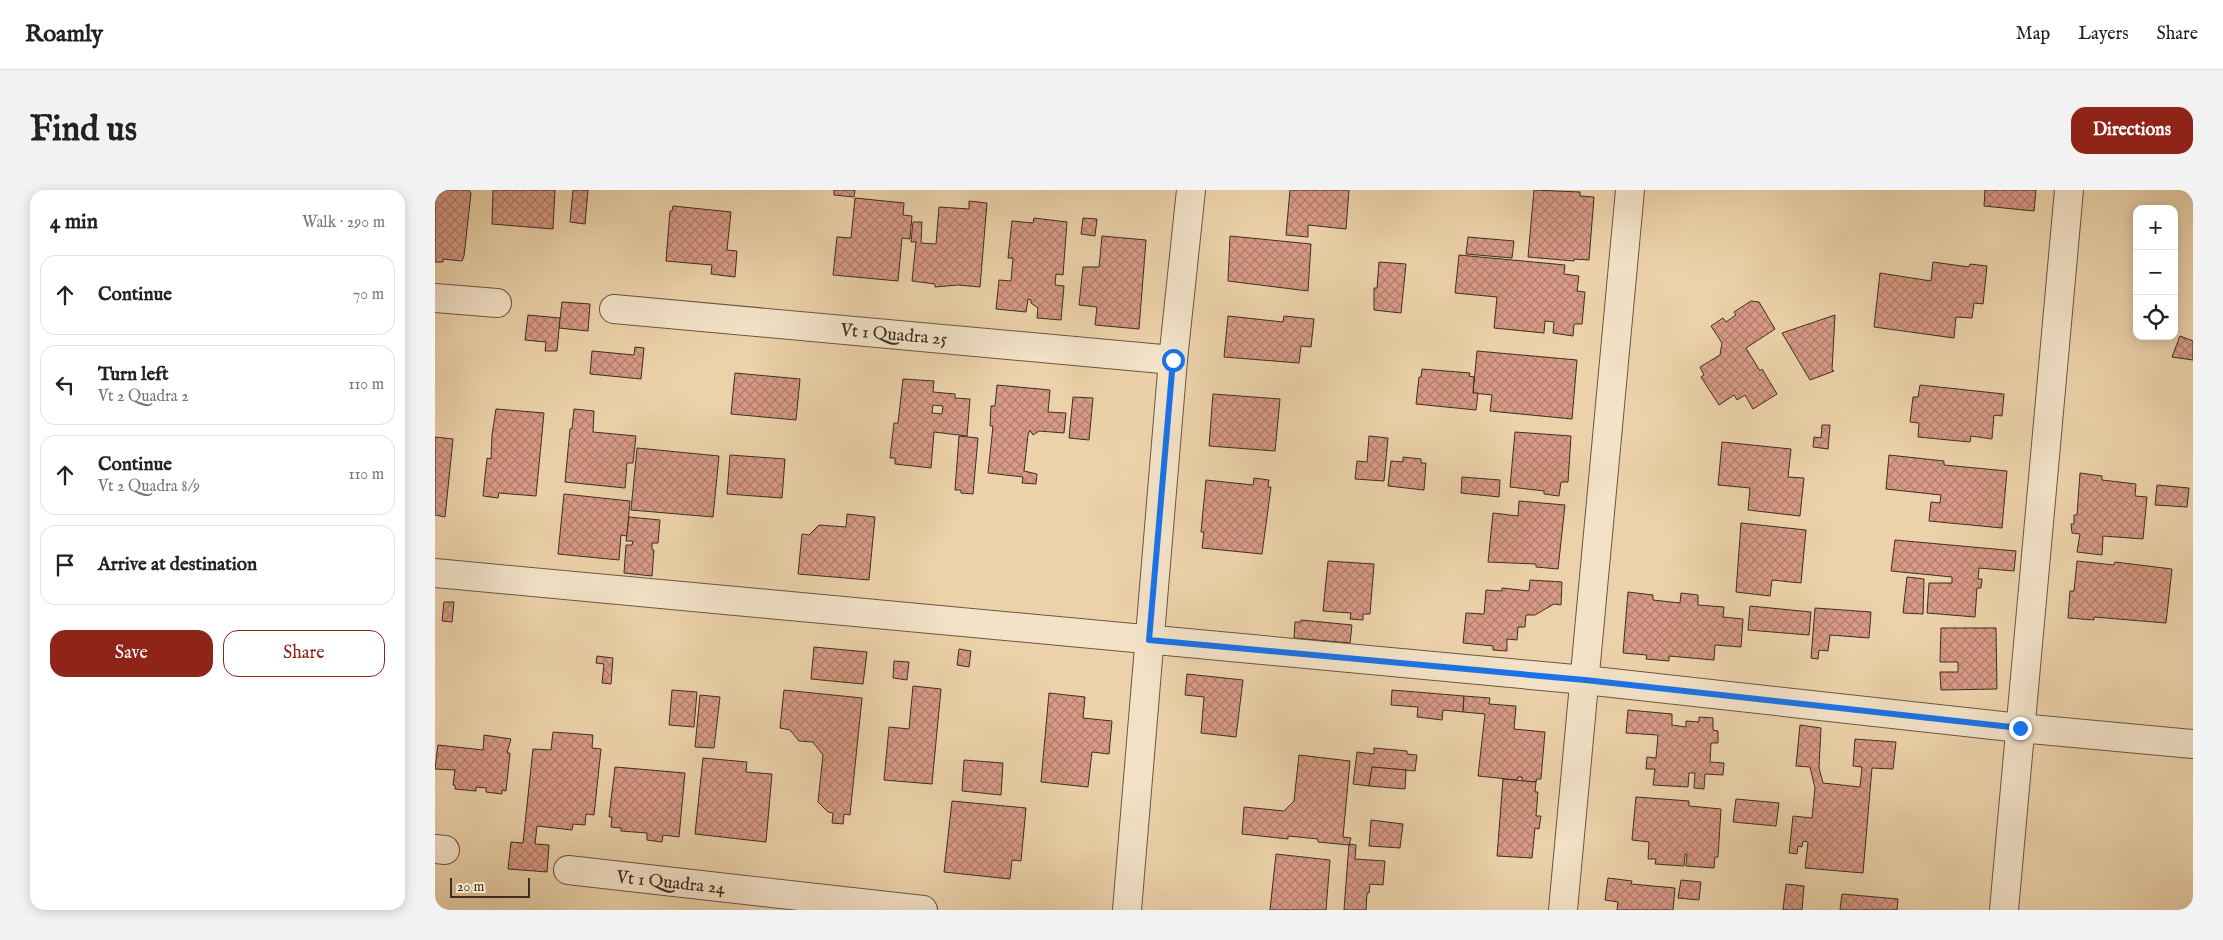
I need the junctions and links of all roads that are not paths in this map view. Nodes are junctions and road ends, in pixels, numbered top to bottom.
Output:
1 (1191, 190) edge
2 (1630, 190) edge
3 (2069, 190) edge
4 (435, 298) edge
5 (497, 304) dead end
6 (614, 309) dead end
7 (1173, 360) junction
8 (435, 573) edge
9 (1149, 640) junction
10 (1585, 680) junction
11 (2020, 728) junction
12 (2193, 744) edge
13 (569, 870) dead end
14 (923, 910) edge
15 (1127, 910) edge
16 (1563, 910) edge
17 (2004, 910) edge

1 - 7 street
2 - 10 street
3 - 11 street
4 - 5 street
6 - 7 street, Vt 1 Quadra 25
7 - 9 street
8 - 9 street
9 - 10 street
9 - 15 street
10 - 11 street
10 - 16 street
11 - 12 street
11 - 17 street
13 - 14 street, Vt 1 Quadra 24

